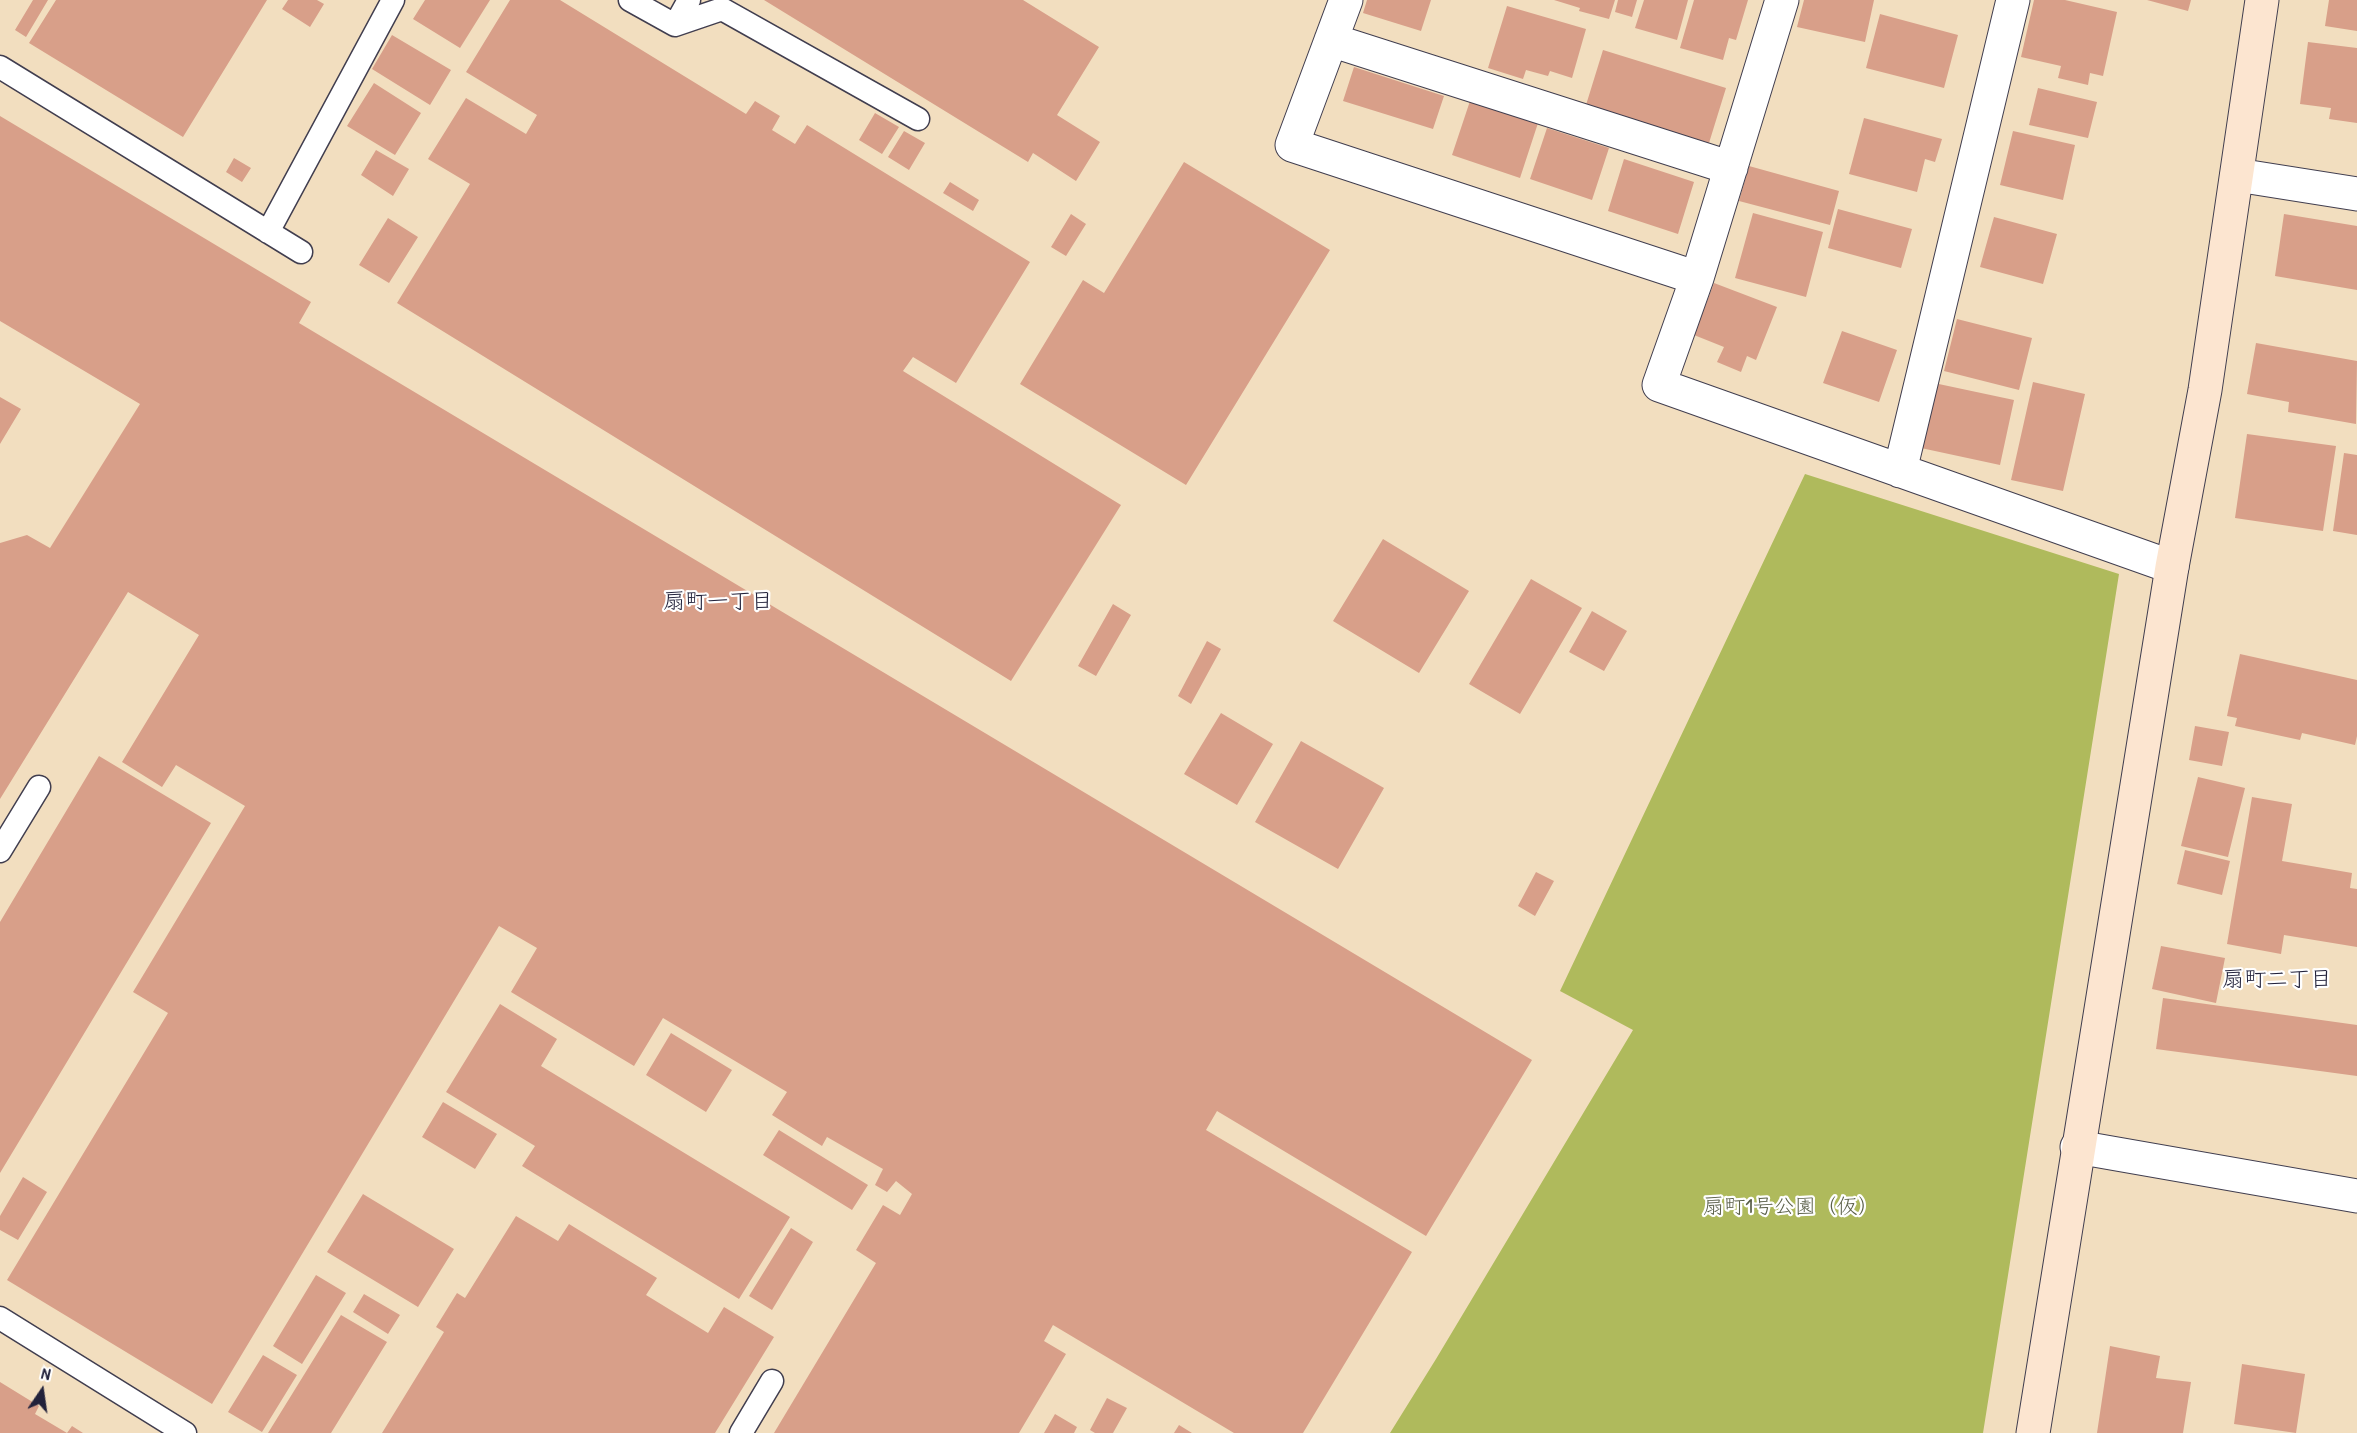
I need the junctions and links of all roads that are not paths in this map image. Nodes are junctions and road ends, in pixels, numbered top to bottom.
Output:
1 (393, 0) edge
2 (630, 0) edge
3 (689, 0) edge
4 (1346, 0) edge
5 (1782, 0) edge
6 (2013, 0) edge
7 (2262, 0) edge
8 (675, 25) junction
9 (1331, 40) junction
10 (0, 68) edge
11 (918, 119) dead end
12 (1731, 168) junction
13 (2236, 175) junction
14 (2357, 194) edge
15 (268, 232) junction
16 (301, 252) dead end
17 (1697, 278) junction
18 (1900, 471) junction
19 (2172, 567) junction
20 (39, 787) dead end
21 (0, 851) edge
22 (2078, 1147) junction
23 (2357, 1196) edge
24 (0, 1318) edge
25 (772, 1381) dead end
26 (184, 1433) edge
27 (741, 1433) edge
28 (2033, 1433) edge

1 - 15 lane
2 - 8 lane
3 - 8 lane
4 - 9 street
5 - 12 street
6 - 18 street
7 - 13 street
8 - 11 lane
9 - 12 street
9 - 17 street
10 - 15 lane
12 - 17 street
13 - 14 street
13 - 19 street
15 - 16 lane
17 - 18 street
18 - 19 street
19 - 22 street
20 - 21 lane
22 - 23 street
22 - 28 street
24 - 26 lane
25 - 27 lane

